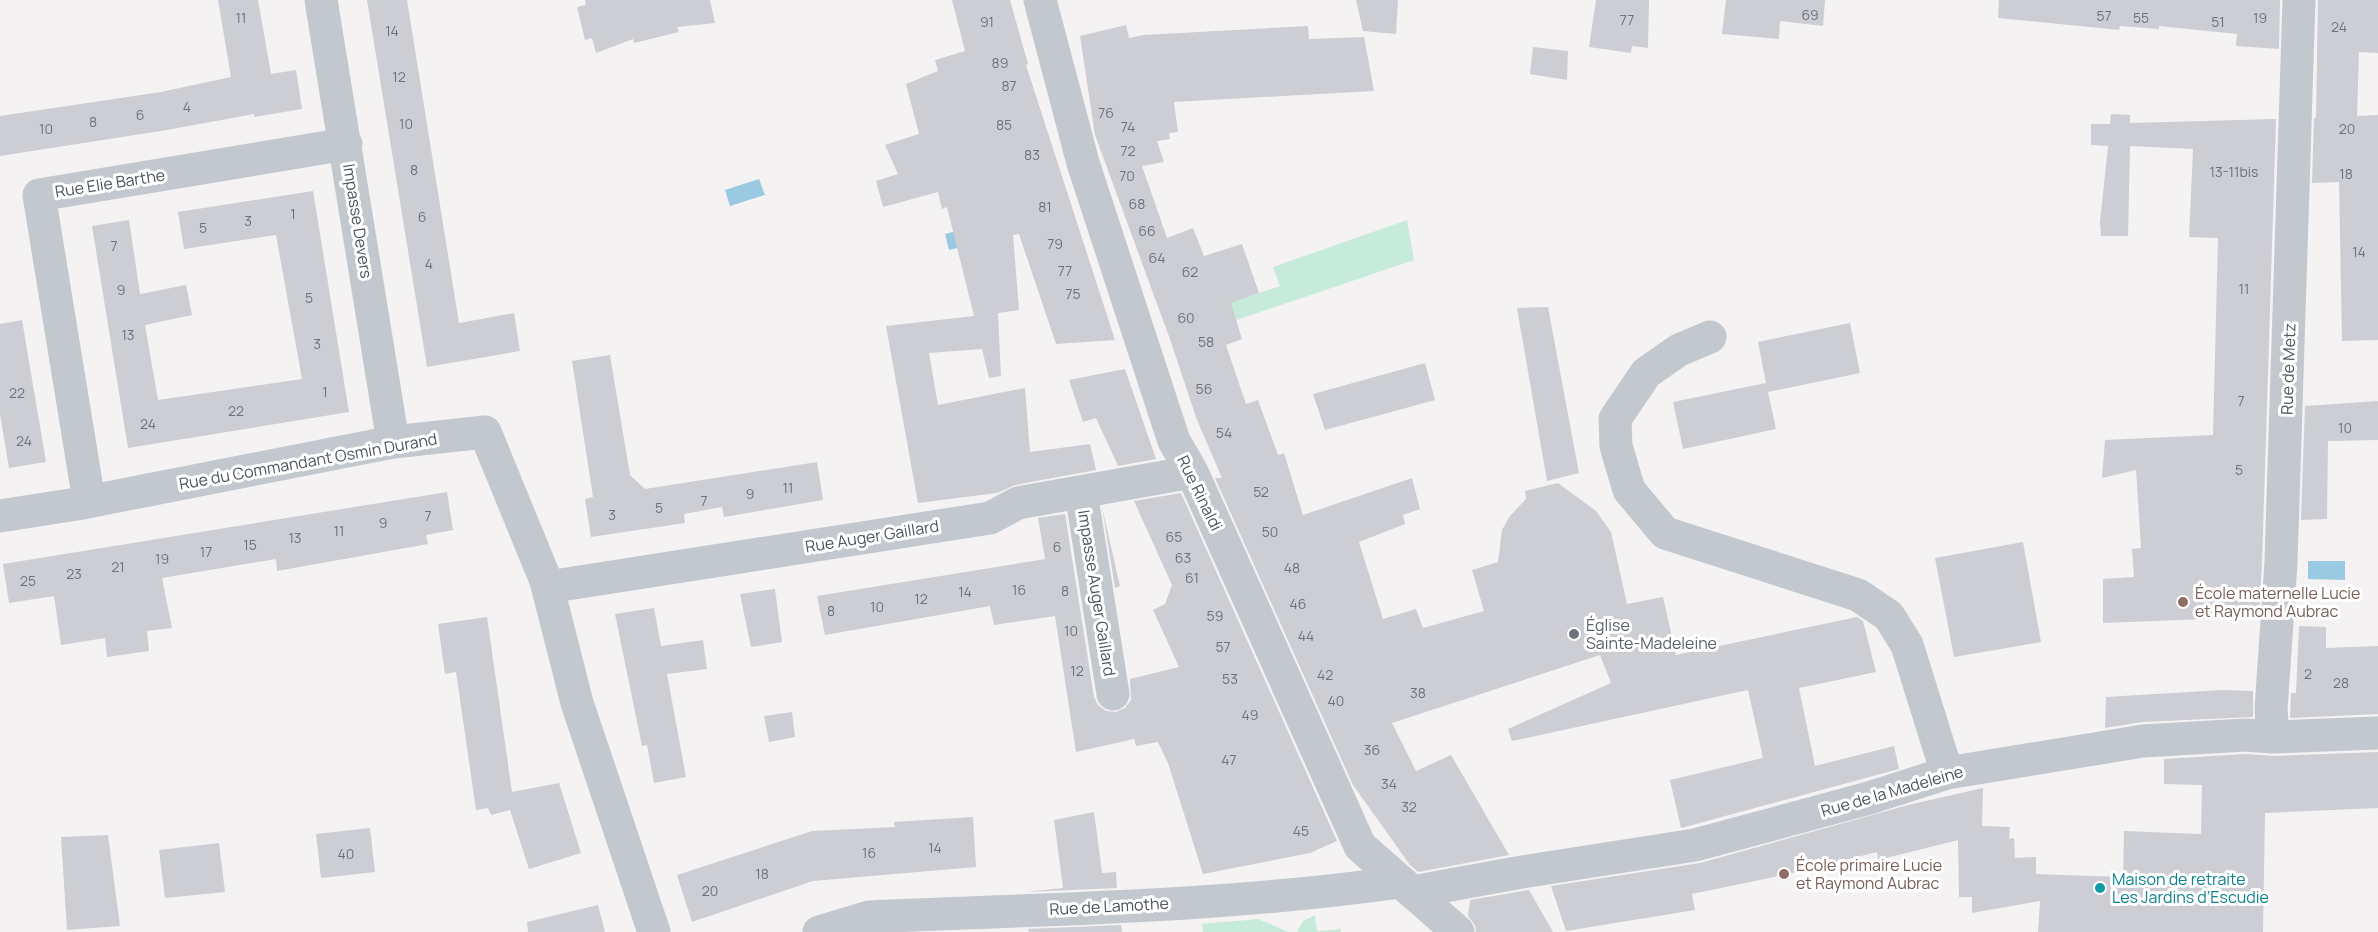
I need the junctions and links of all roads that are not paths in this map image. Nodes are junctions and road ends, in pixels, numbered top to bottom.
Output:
1 (321, 0) edge
2 (1040, 0) edge
3 (2299, 0) edge
4 (346, 144) junction
5 (1710, 337) dead end
6 (393, 442) junction
7 (1191, 472) junction
8 (1081, 492) junction
9 (89, 501) junction
10 (0, 516) edge
11 (548, 587) junction
12 (1113, 694) dead end
13 (2378, 733) edge
14 (2273, 737) junction
15 (1947, 773) junction
16 (1406, 887) junction
17 (654, 932) edge
18 (819, 932) edge
19 (1458, 932) edge

1 - 4 street, Impasse Devers
2 - 7 street, Rue Rinaldi
3 - 14 street, Rue de Metz
4 - 6 street, Impasse Devers
4 - 9 street, Rue Elie Barthe
5 - 15 street
6 - 9 street, Rue du Commandant Osmin Durand
6 - 11 street, Rue du Commandant Osmin Durand
7 - 8 street, Rue Auger Gaillard
7 - 16 street, Rue Rinaldi
8 - 11 street, Rue Auger Gaillard
8 - 12 street, Impasse Auger Gaillard
9 - 10 street, Rue du Commandant Osmin Durand
11 - 17 street, Rue du Commandant Osmin Durand
13 - 14 street, Rue de la Madeleine
14 - 15 street, Rue de la Madeleine
15 - 16 street, Rue de la Madeleine
16 - 18 street, Rue de Lamothe
16 - 19 street, Rue Rinaldi

